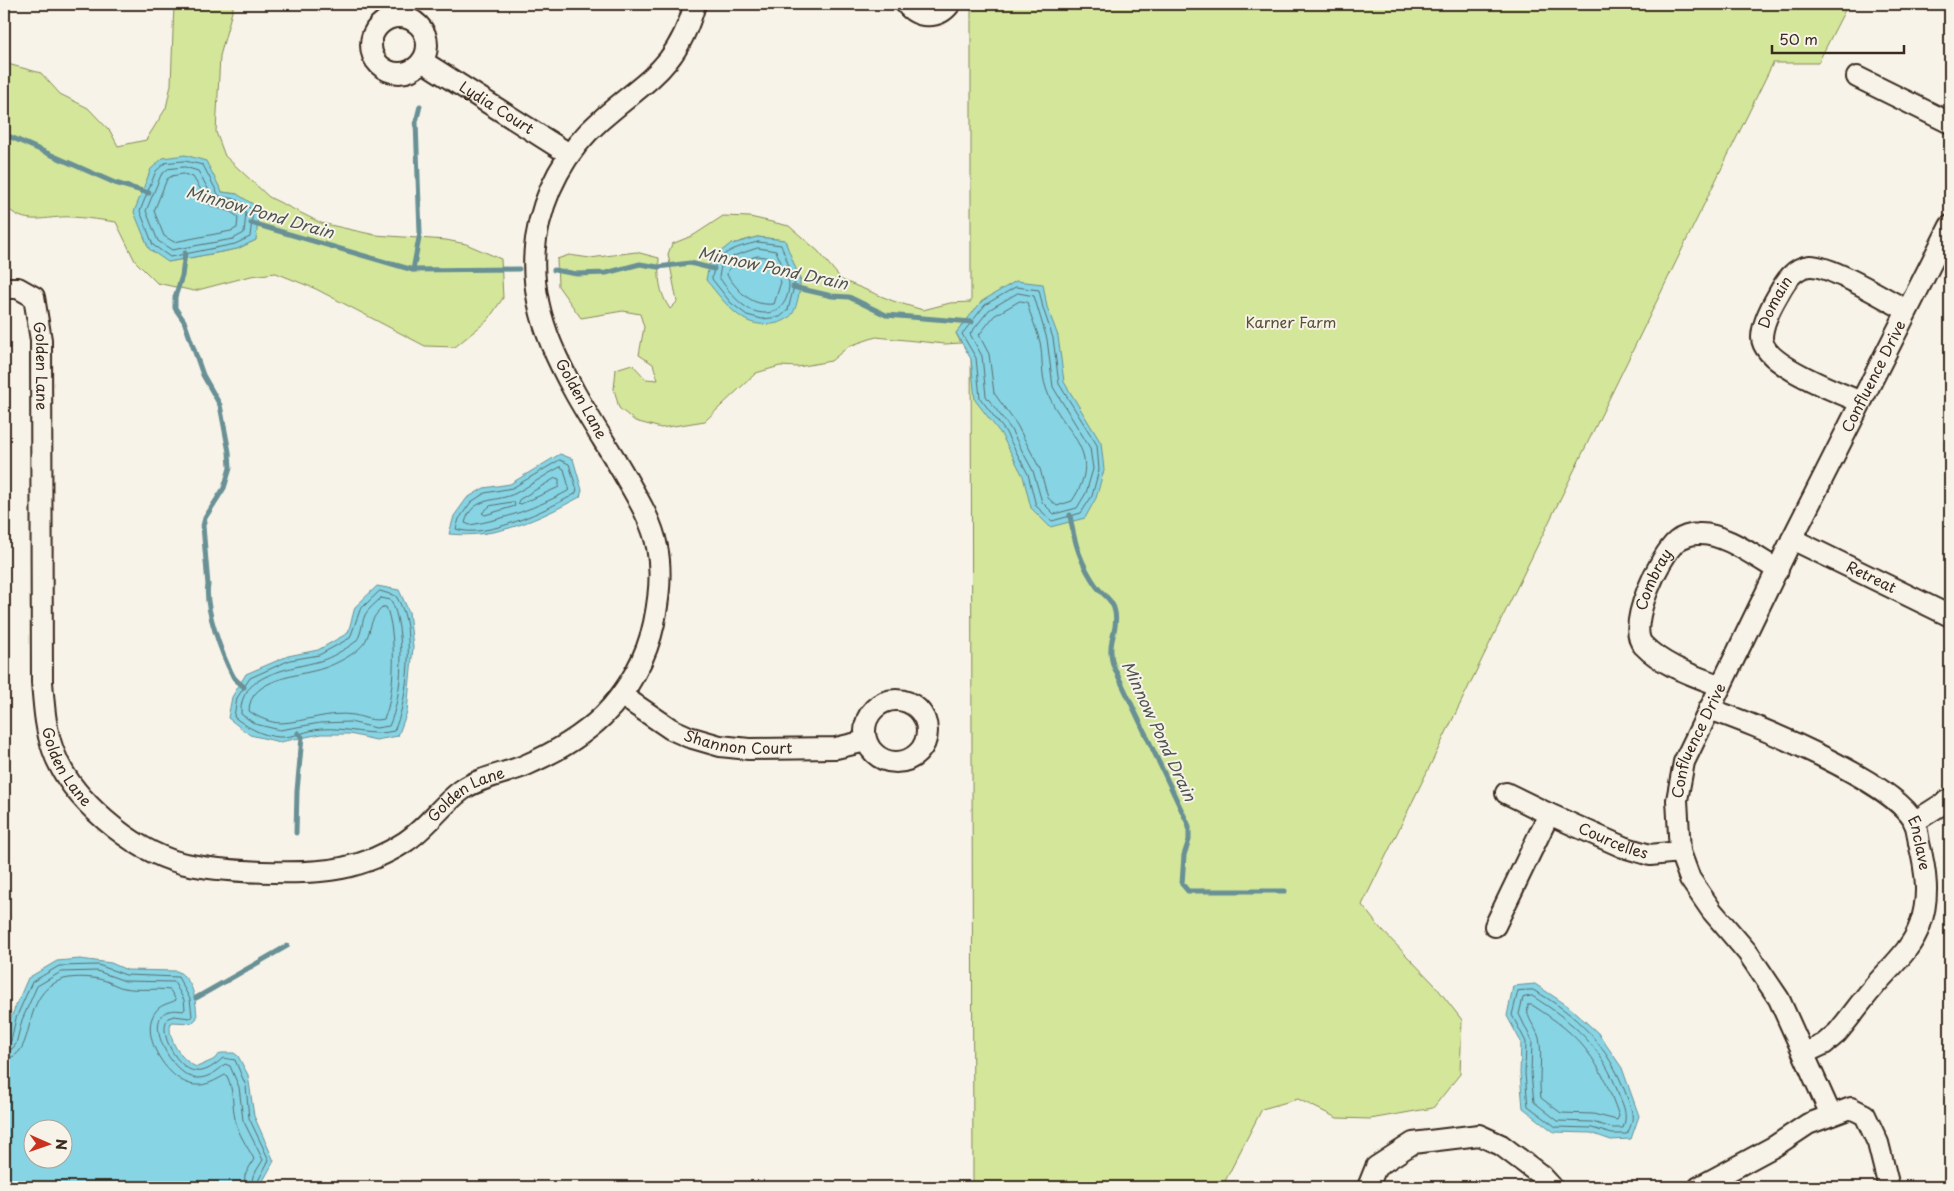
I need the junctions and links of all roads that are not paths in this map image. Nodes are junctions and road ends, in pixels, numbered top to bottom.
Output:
1 (695, 4) edge
2 (906, 4) edge
3 (950, 4) edge
4 (422, 61) dead end
5 (1857, 77) dead end
6 (1950, 123) edge
7 (569, 154) junction
8 (1950, 226) edge
9 (4, 288) edge
10 (1906, 310) junction
11 (1861, 402) junction
12 (1792, 539) junction
13 (1778, 570) junction
14 (1950, 616) edge
15 (1721, 686) junction
16 (621, 695) junction
17 (1709, 709) junction
18 (866, 741) dead end
19 (1506, 793) dead end
20 (1950, 798) edge
21 (1549, 814) junction
22 (1914, 822) junction
23 (1680, 852) junction
24 (1495, 926) dead end
25 (1805, 1053) junction
26 (1831, 1115) junction
27 (1368, 1187) edge
28 (1552, 1187) edge
29 (1699, 1187) edge
30 (1889, 1187) edge

1 - 7 street, Golden Lane
2 - 3 street
4 - 7 street, Lydia Court
5 - 6 street
7 - 16 street, Golden Lane
8 - 10 street, Confluence Drive
9 - 16 street, Golden Lane
10 - 11 street, Confluence Drive
10 - 11 street, Domain
11 - 12 street, Confluence Drive
12 - 13 street, Confluence Drive
12 - 14 street, Retreat
13 - 15 street, Confluence Drive
13 - 15 street, Combray
15 - 17 street, Confluence Drive
16 - 18 street, Shannon Court
17 - 22 street, Enclave
17 - 23 street, Confluence Drive
19 - 21 street, Courcelles
20 - 22 street
21 - 23 street, Courcelles
21 - 24 street
22 - 25 street, Enclave
23 - 25 street, Confluence Drive
25 - 26 street, Confluence Drive
26 - 29 street
26 - 30 street
27 - 28 street

